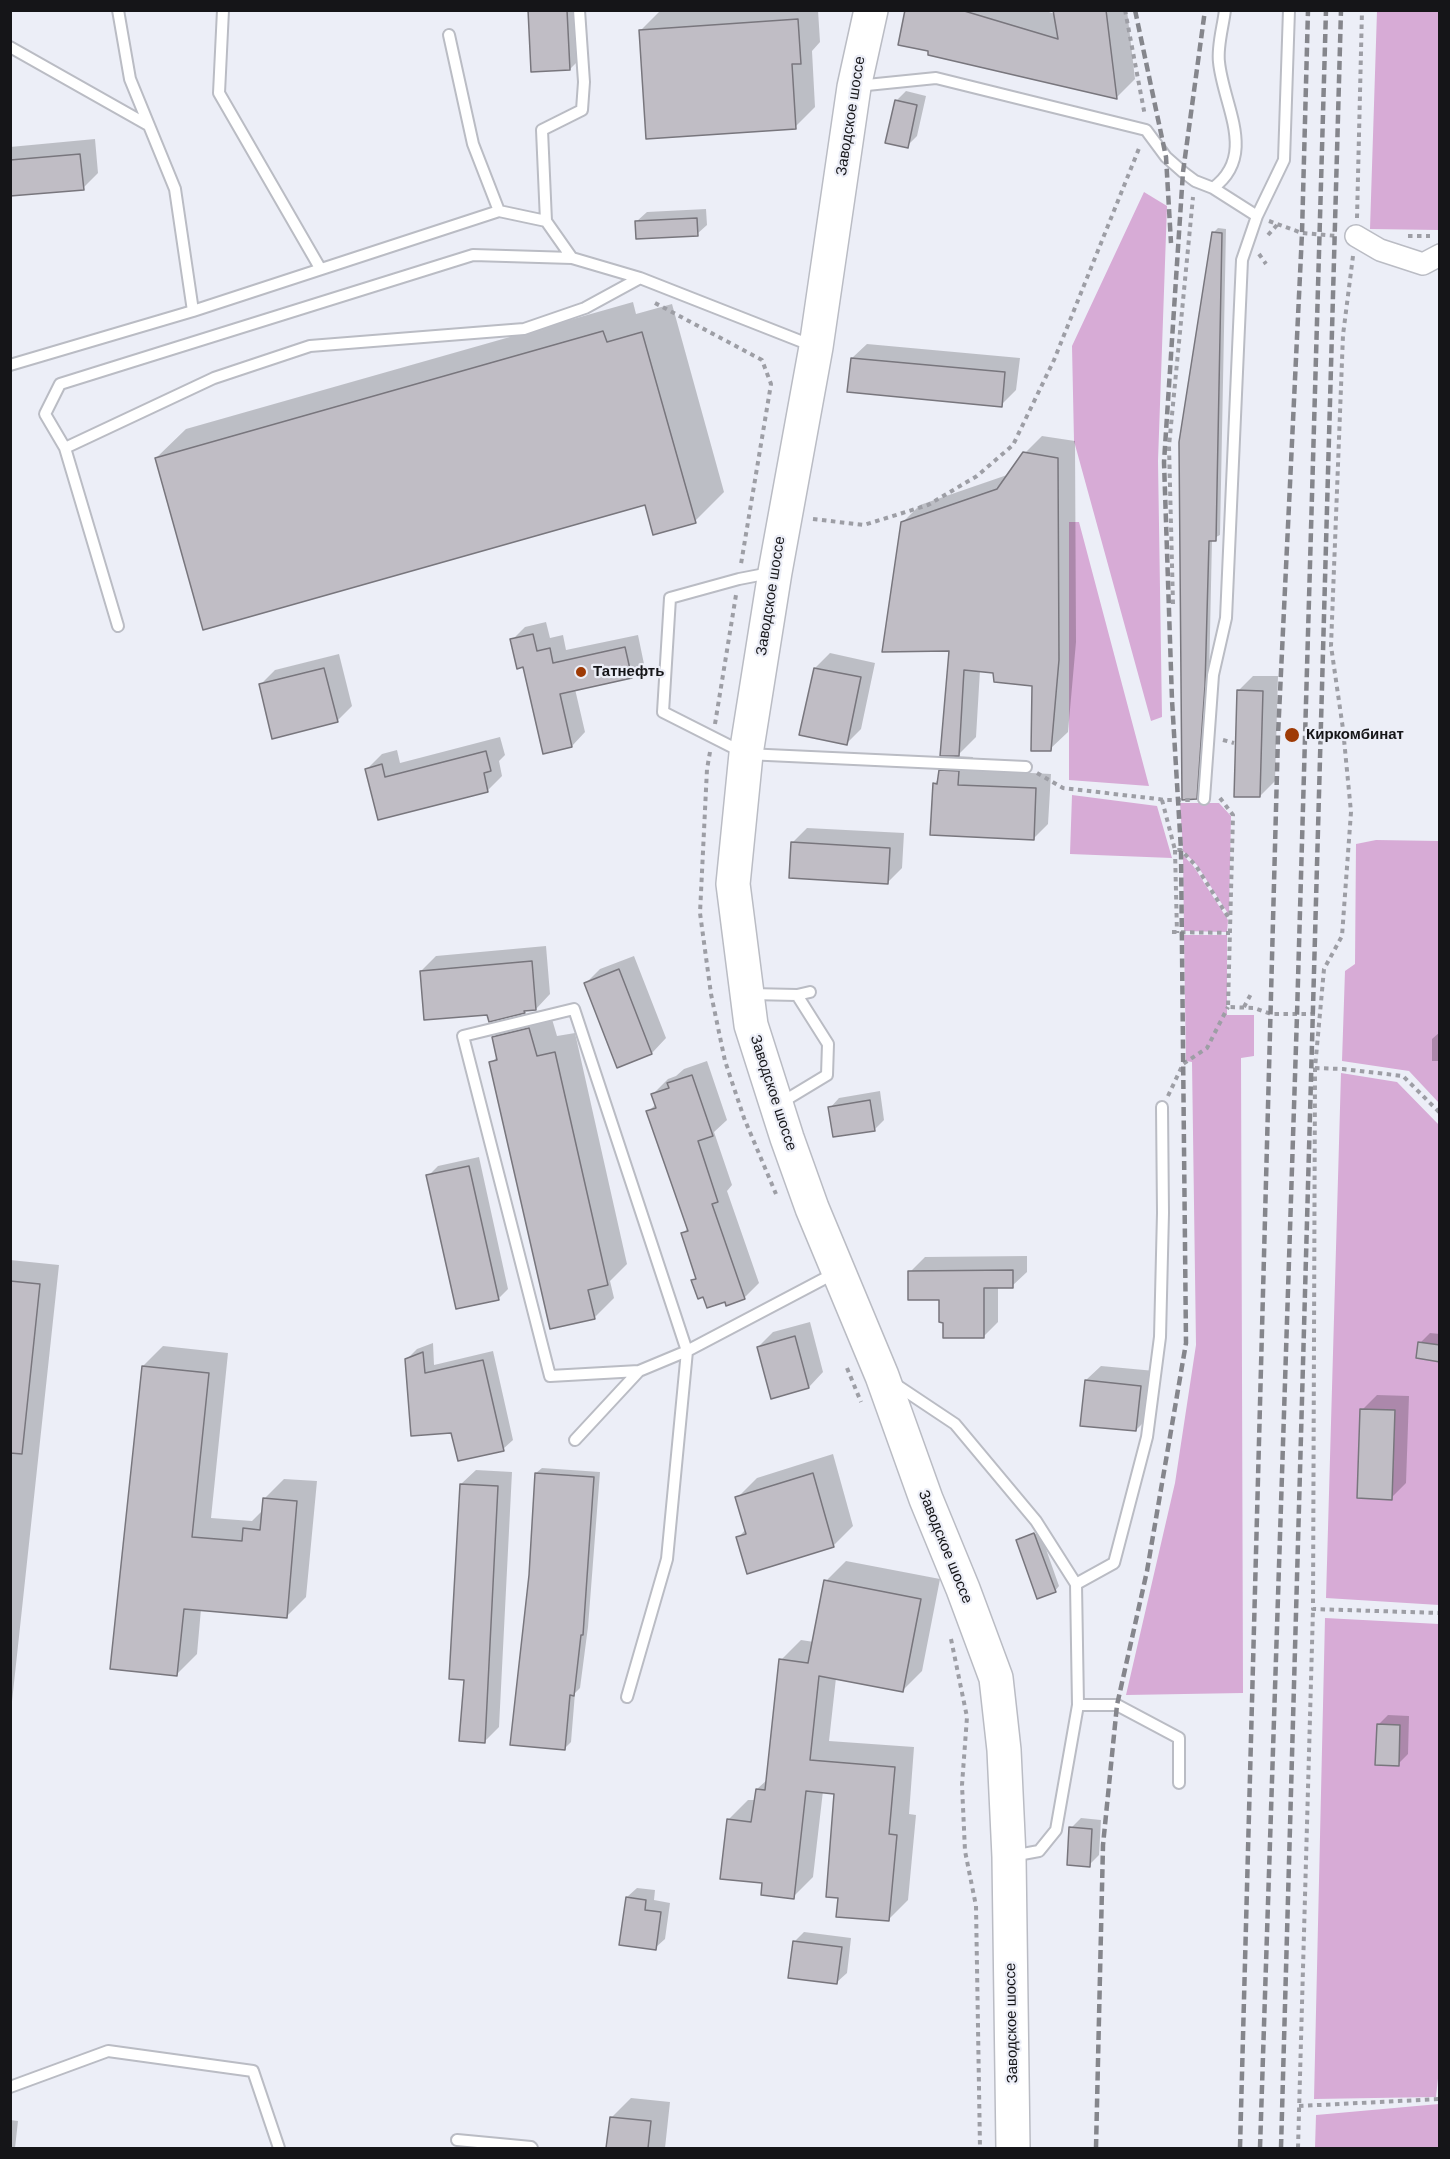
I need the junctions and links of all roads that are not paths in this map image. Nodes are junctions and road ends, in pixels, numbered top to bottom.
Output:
1 (118, 10) edge
2 (223, 10) edge
3 (579, 10) edge
4 (871, 10) edge
5 (1225, 10) edge
6 (1289, 10) edge
7 (449, 35) dead end
8 (10, 47) edge
9 (854, 87) junction
10 (148, 125) junction
11 (1213, 188) junction
12 (499, 211) junction
13 (1257, 216) junction
14 (546, 221) junction
15 (1356, 236) road end
16 (1440, 255) edge
17 (572, 258) junction
18 (320, 268) junction
19 (640, 278) junction
20 (193, 311) junction
21 (816, 347) junction
22 (10, 364) edge
23 (65, 448) junction
24 (775, 572) junction
25 (118, 626) dead end
26 (747, 754) junction
27 (1026, 767) road end
28 (1204, 799) dead end
29 (810, 992) dead end
30 (747, 994) junction
31 (797, 995) junction
32 (776, 1106) junction
33 (1162, 1107) road end
34 (838, 1271) junction
35 (687, 1351) junction
36 (639, 1371) junction
37 (882, 1376) junction
38 (575, 1440) dead end
39 (1076, 1584) junction
40 (627, 1697) dead end
41 (1078, 1705) junction
42 (1179, 1783) dead end
43 (1009, 1857) junction
44 (10, 2087) edge
45 (457, 2140) dead end
46 (279, 2148) edge
47 (532, 2148) edge
48 (1013, 2148) edge

1 - 10 lane
2 - 18 lane
3 - 14 lane
4 - 9 main road, Заводское шоссе
5 - 11 lane
6 - 13 lane
7 - 12 lane
8 - 10 lane
9 - 11 lane
9 - 21 main road, Заводское шоссе
10 - 20 lane
11 - 13 lane
12 - 14 lane
12 - 18 lane
13 - 28 lane
14 - 17 lane
15 - 16 street
17 - 19 lane
17 - 23 lane
18 - 20 lane
19 - 21 lane
19 - 23 lane
20 - 22 lane
21 - 24 main road, Заводское шоссе
23 - 25 lane
24 - 26 main road, Заводское шоссе
24 - 26 lane
26 - 27 lane
26 - 30 main road, Заводское шоссе
29 - 31 lane
30 - 31 lane
30 - 32 main road, Заводское шоссе
31 - 32 lane
32 - 34 main road, Заводское шоссе
33 - 39 lane
34 - 35 lane
34 - 37 main road, Заводское шоссе
35 - 36 lane
35 - 36 lane
35 - 40 lane
36 - 38 lane
37 - 39 lane
37 - 43 main road, Заводское шоссе
39 - 41 lane
41 - 42 lane
41 - 43 lane
43 - 48 main road, Заводское шоссе
44 - 46 lane
45 - 47 lane

